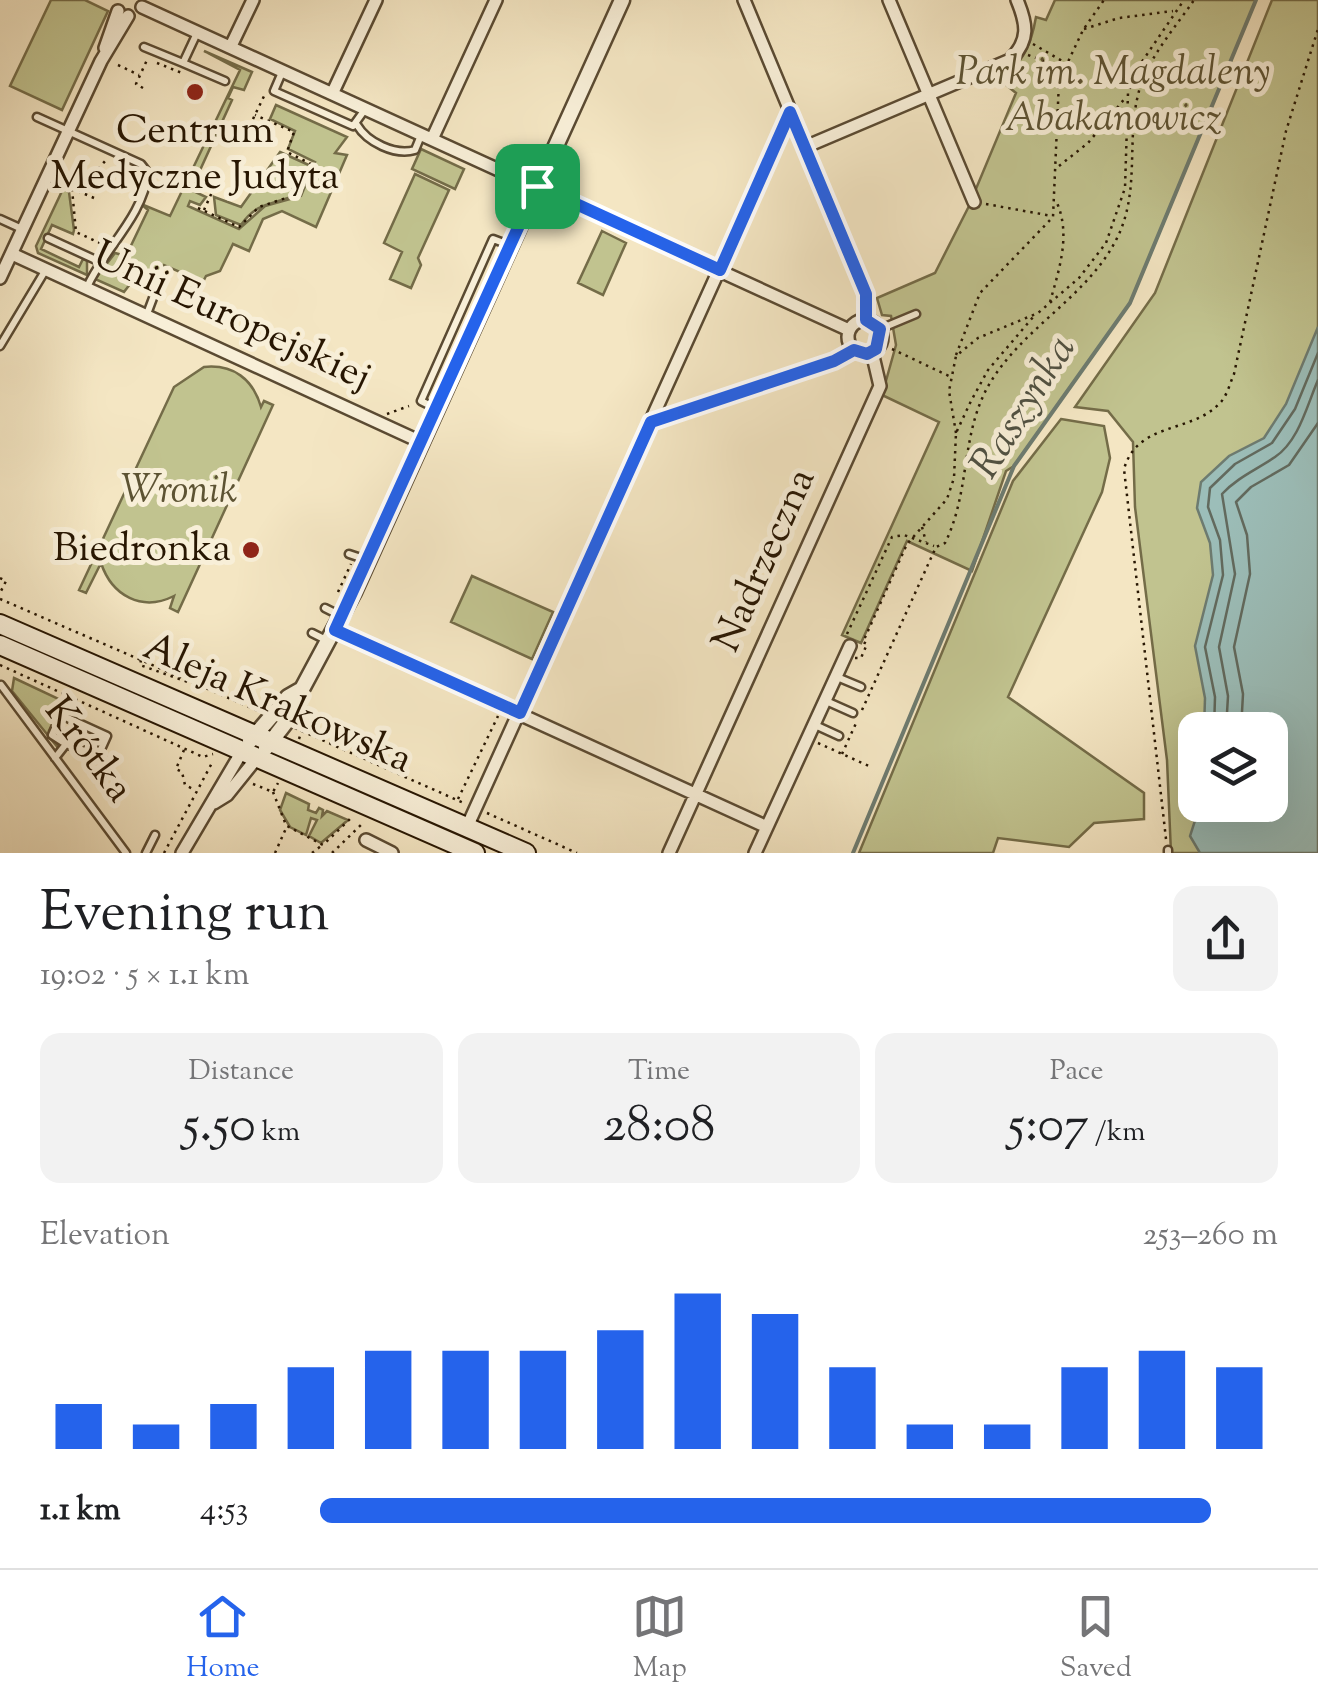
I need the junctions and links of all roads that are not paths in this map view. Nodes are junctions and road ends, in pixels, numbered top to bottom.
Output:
1 (253, 0) edge
2 (376, 0) edge
3 (496, 0) edge
4 (622, 0) edge
5 (744, 0) edge
6 (890, 0) edge
7 (1016, 0) edge
8 (143, 4) edge
9 (121, 9) edge
10 (198, 30) junction
11 (231, 46) junction
12 (144, 47) dead end
13 (183, 63) junction
14 (283, 70) junction
15 (225, 81) dead end
16 (334, 92) junction
17 (930, 96) junction
18 (366, 107) junction
19 (790, 112) junction
20 (37, 117) dead end
21 (357, 125) junction
22 (69, 130) junction
23 (428, 135) junction
24 (805, 148) junction
25 (537, 186) junction
26 (974, 202) road end
27 (0, 219) edge
28 (22, 229) junction
29 (48, 238) dead end
30 (510, 246) junction
31 (12, 254) junction
32 (98, 261) junction
33 (46, 269) junction
34 (720, 270) junction
35 (0, 278) edge
36 (159, 282) dead end
37 (87, 287) junction
38 (147, 314) junction
39 (916, 314) dead end
40 (866, 320) junction
41 (880, 329) junction
42 (849, 330) junction
43 (450, 336) junction
44 (466, 343) junction
45 (0, 346) edge
46 (854, 350) junction
47 (872, 352) junction
48 (437, 408) junction
49 (651, 422) junction
50 (422, 442) junction
51 (349, 554) dead end
52 (368, 561) junction
53 (325, 608) dead end
54 (0, 624) edge
55 (336, 629) junction
56 (312, 633) dead end
57 (0, 645) edge
58 (850, 646) dead end
59 (836, 676) junction
60 (0, 685) edge
61 (861, 687) dead end
62 (825, 700) junction
63 (853, 713) dead end
64 (514, 714) junction
65 (814, 724) junction
66 (839, 736) dead end
67 (265, 737) junction
68 (66, 744) junction
69 (248, 756) junction
70 (55, 758) junction
71 (695, 794) junction
72 (467, 827) junction
73 (767, 827) junction
74 (154, 835) dead end
75 (366, 840) dead end
76 (470, 852) edge
77 (126, 853) edge
78 (146, 853) edge
79 (182, 853) edge
80 (392, 853) edge
81 (526, 853) edge
82 (669, 853) edge
83 (755, 853) edge

1 - 11 street
2 - 16 street
3 - 23 street
4 - 25 street
5 - 19 street
6 - 17 street
7 - 17 street
8 - 9 street
8 - 10 street
9 - 22 street
10 - 11 street
10 - 13 lane
11 - 14 street
12 - 13 lane
13 - 15 lane
14 - 16 street
14 - 21 lane
16 - 18 street
17 - 24 street
17 - 26 street
18 - 21 lane
18 - 23 street
19 - 24 street
19 - 34 street
20 - 22 lane
21 - 23 lane
22 - 28 street
22 - 32 lane
23 - 25 street
24 - 40 street
25 - 30 street
25 - 34 street
27 - 28 lane
28 - 31 street
29 - 32 lane
30 - 43 lane
30 - 44 street
31 - 33 street, Unii Europejskiej
31 - 35 street
32 - 37 lane
33 - 37 street, Unii Europejskiej
33 - 45 lane
34 - 42 street
34 - 49 street
36 - 38 lane
37 - 38 street, Unii Europejskiej
38 - 50 street, Unii Europejskiej
39 - 41 lane
40 - 41 street
40 - 42 street
41 - 47 street
42 - 46 street
43 - 44 lane
43 - 48 lane
44 - 48 street
46 - 47 street
46 - 49 street
47 - 71 street, Nadrzeczna
48 - 50 street
49 - 64 street
50 - 52 street
51 - 52 lane
52 - 55 street
53 - 55 lane
54 - 67 main road, Aleja Krakowska
55 - 56 lane
55 - 64 street
55 - 67 street
57 - 69 main road, Aleja Krakowska
58 - 59 street
59 - 61 lane
59 - 62 street
60 - 70 lane, Krótka
62 - 63 lane
62 - 65 street
64 - 71 street
64 - 72 street
65 - 66 lane
65 - 73 street
67 - 69 street
67 - 72 main road, Aleja Krakowska
68 - 68 lane
68 - 70 lane
69 - 76 main road, Aleja Krakowska
69 - 79 street
70 - 77 lane, Krótka
71 - 73 street
71 - 82 street, Nadrzeczna
72 - 81 main road, Aleja Krakowska
73 - 83 street
74 - 78 lane
75 - 80 street

